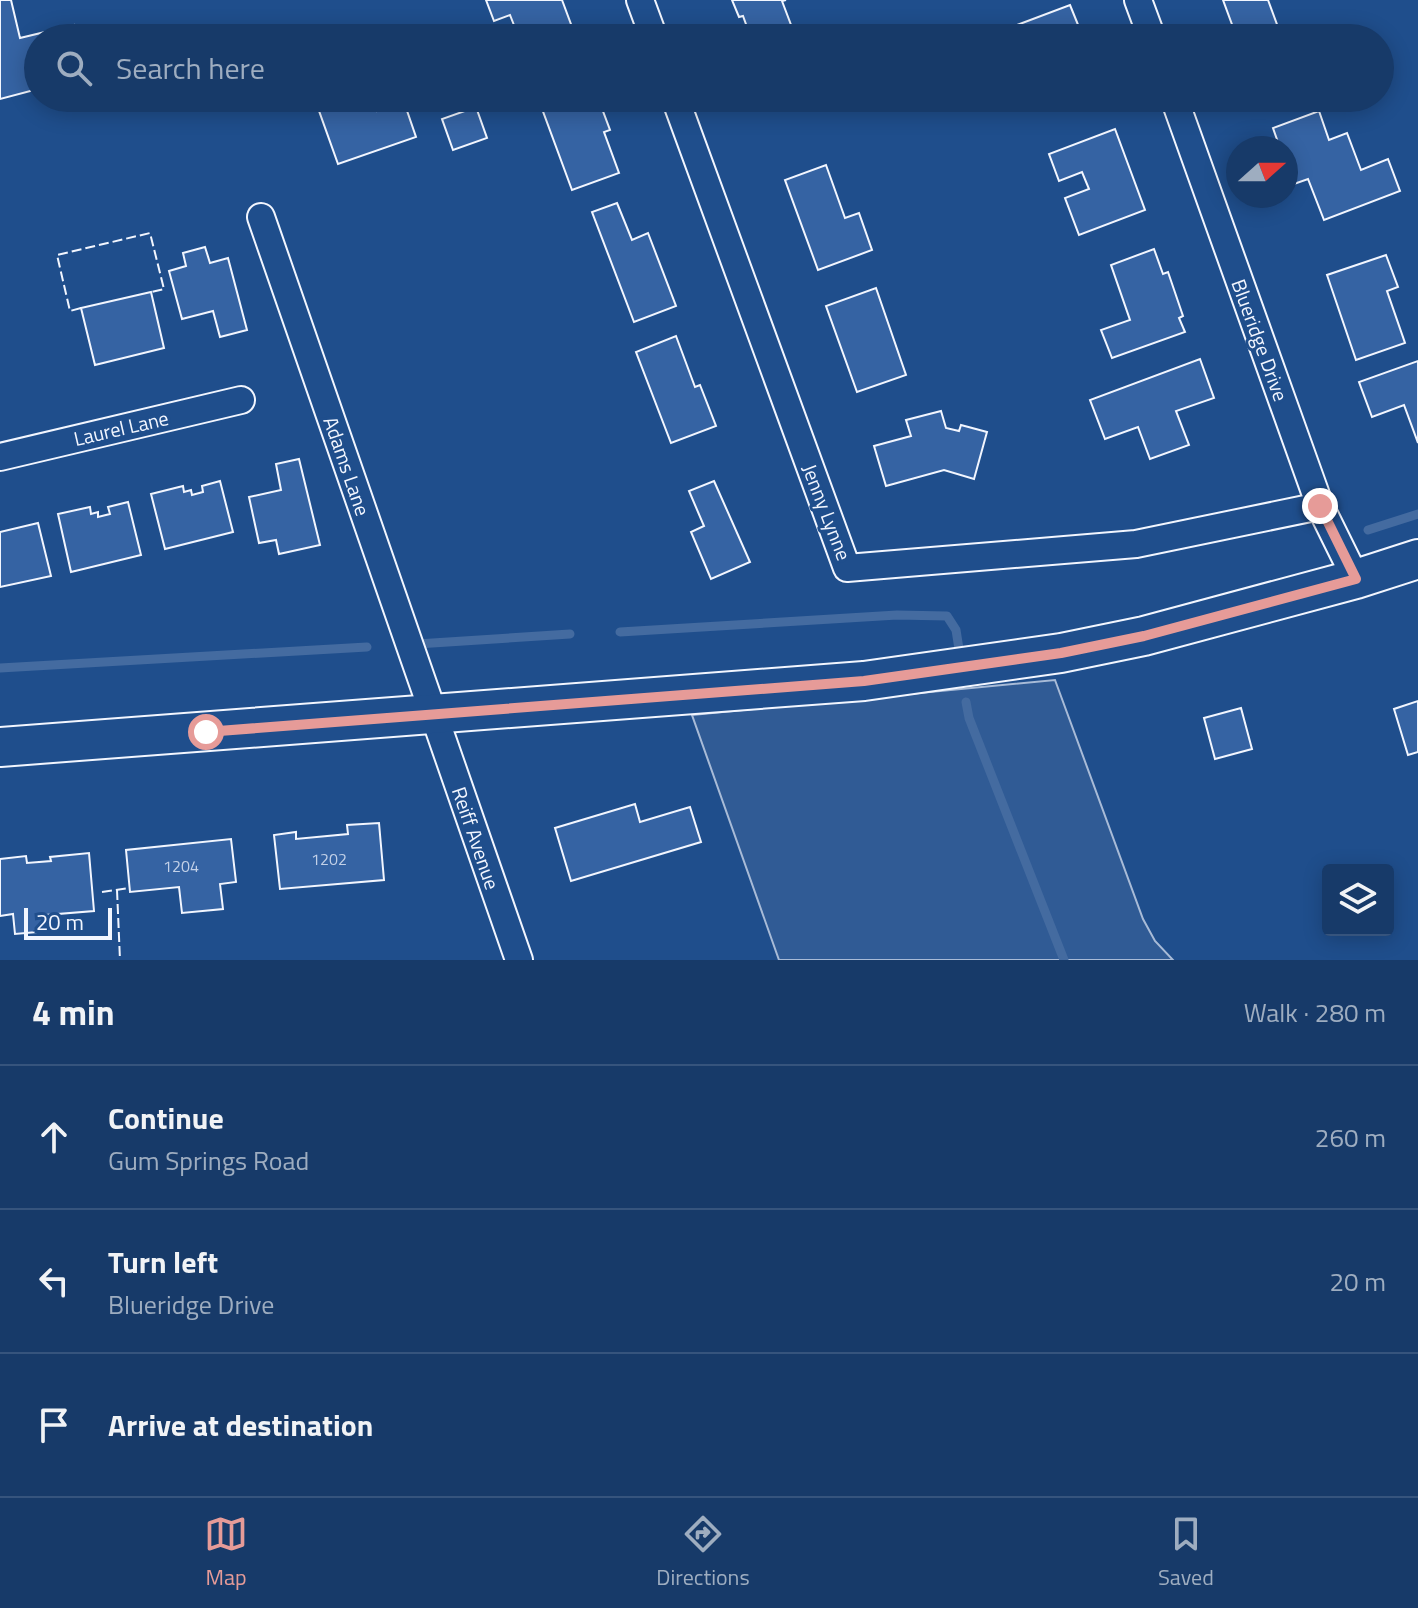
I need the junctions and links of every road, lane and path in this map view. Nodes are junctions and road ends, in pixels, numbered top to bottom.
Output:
1 (640, 0) edge
2 (1138, 0) edge
3 (649, 24) edge
4 (1147, 24) edge
5 (680, 112) edge
6 (1179, 112) edge
7 (261, 217) dead end
8 (241, 400) dead end
9 (0, 457) edge
10 (1320, 506) junction
11 (1418, 559) edge
12 (1356, 579) junction
13 (433, 716) junction
14 (0, 747) edge
15 (519, 960) edge

1 - 3 street
2 - 4 street
5 - 10 street, Jenny Lynne
6 - 10 street, Blueridge Drive
7 - 13 street, Adams Lane
8 - 9 street, Laurel Lane
10 - 12 street, Blueridge Drive
11 - 12 main road
12 - 13 main road
13 - 14 main road
13 - 15 street, Reiff Avenue

